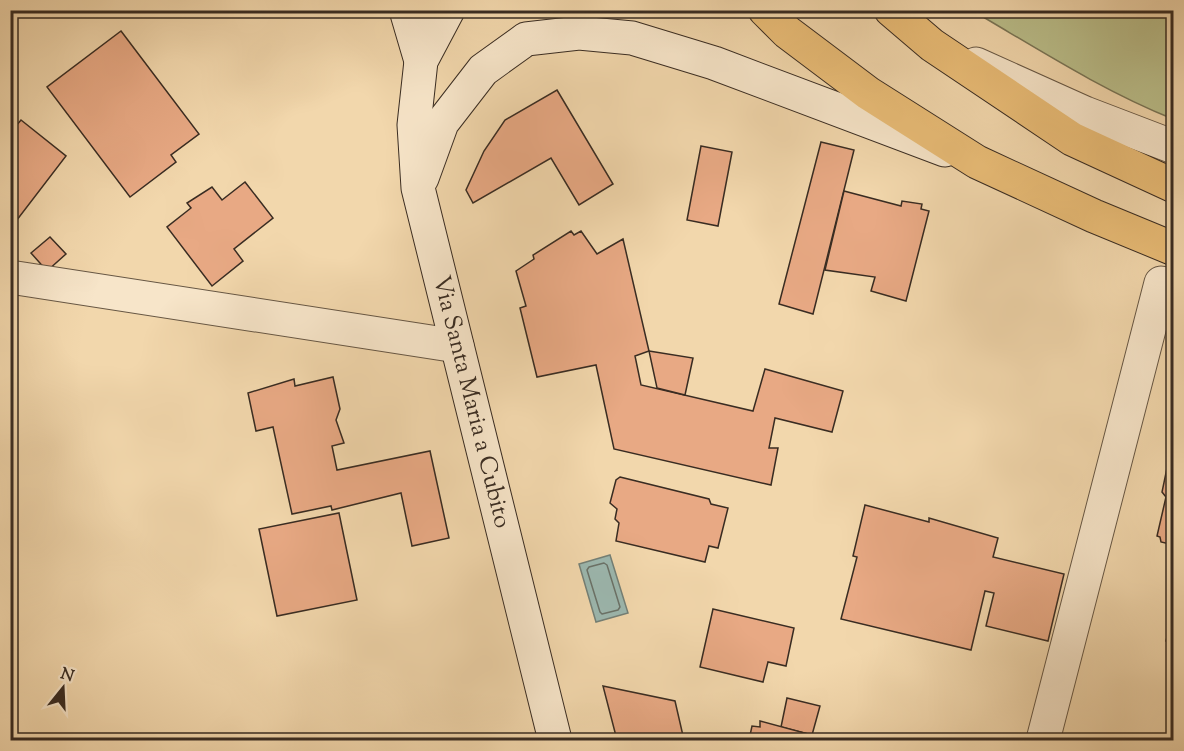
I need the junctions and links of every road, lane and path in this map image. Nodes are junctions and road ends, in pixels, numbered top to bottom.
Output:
1 (406, 10) edge
2 (448, 10) edge
3 (765, 10) edge
4 (891, 10) edge
5 (932, 45) junction
6 (421, 61) junction
7 (1173, 147) edge
8 (977, 162) junction
9 (1173, 186) edge
10 (418, 188) junction
11 (1173, 249) edge
12 (10, 277) edge
13 (1161, 283) dead end
14 (458, 346) junction
15 (555, 741) edge
16 (1043, 741) edge

1 - 6 main road, Via Santa Maria a Cubito
2 - 6 main road, Via Santa Maria a Cubito
3 - 8 main road
4 - 5 main road
5 - 7 main road
5 - 9 main road
6 - 10 main road, Via Santa Maria a Cubito
8 - 10 main road
8 - 11 main road
10 - 14 main road, Via Santa Maria a Cubito
12 - 14 main road
13 - 16 main road
14 - 15 main road, Via Santa Maria a Cubito

